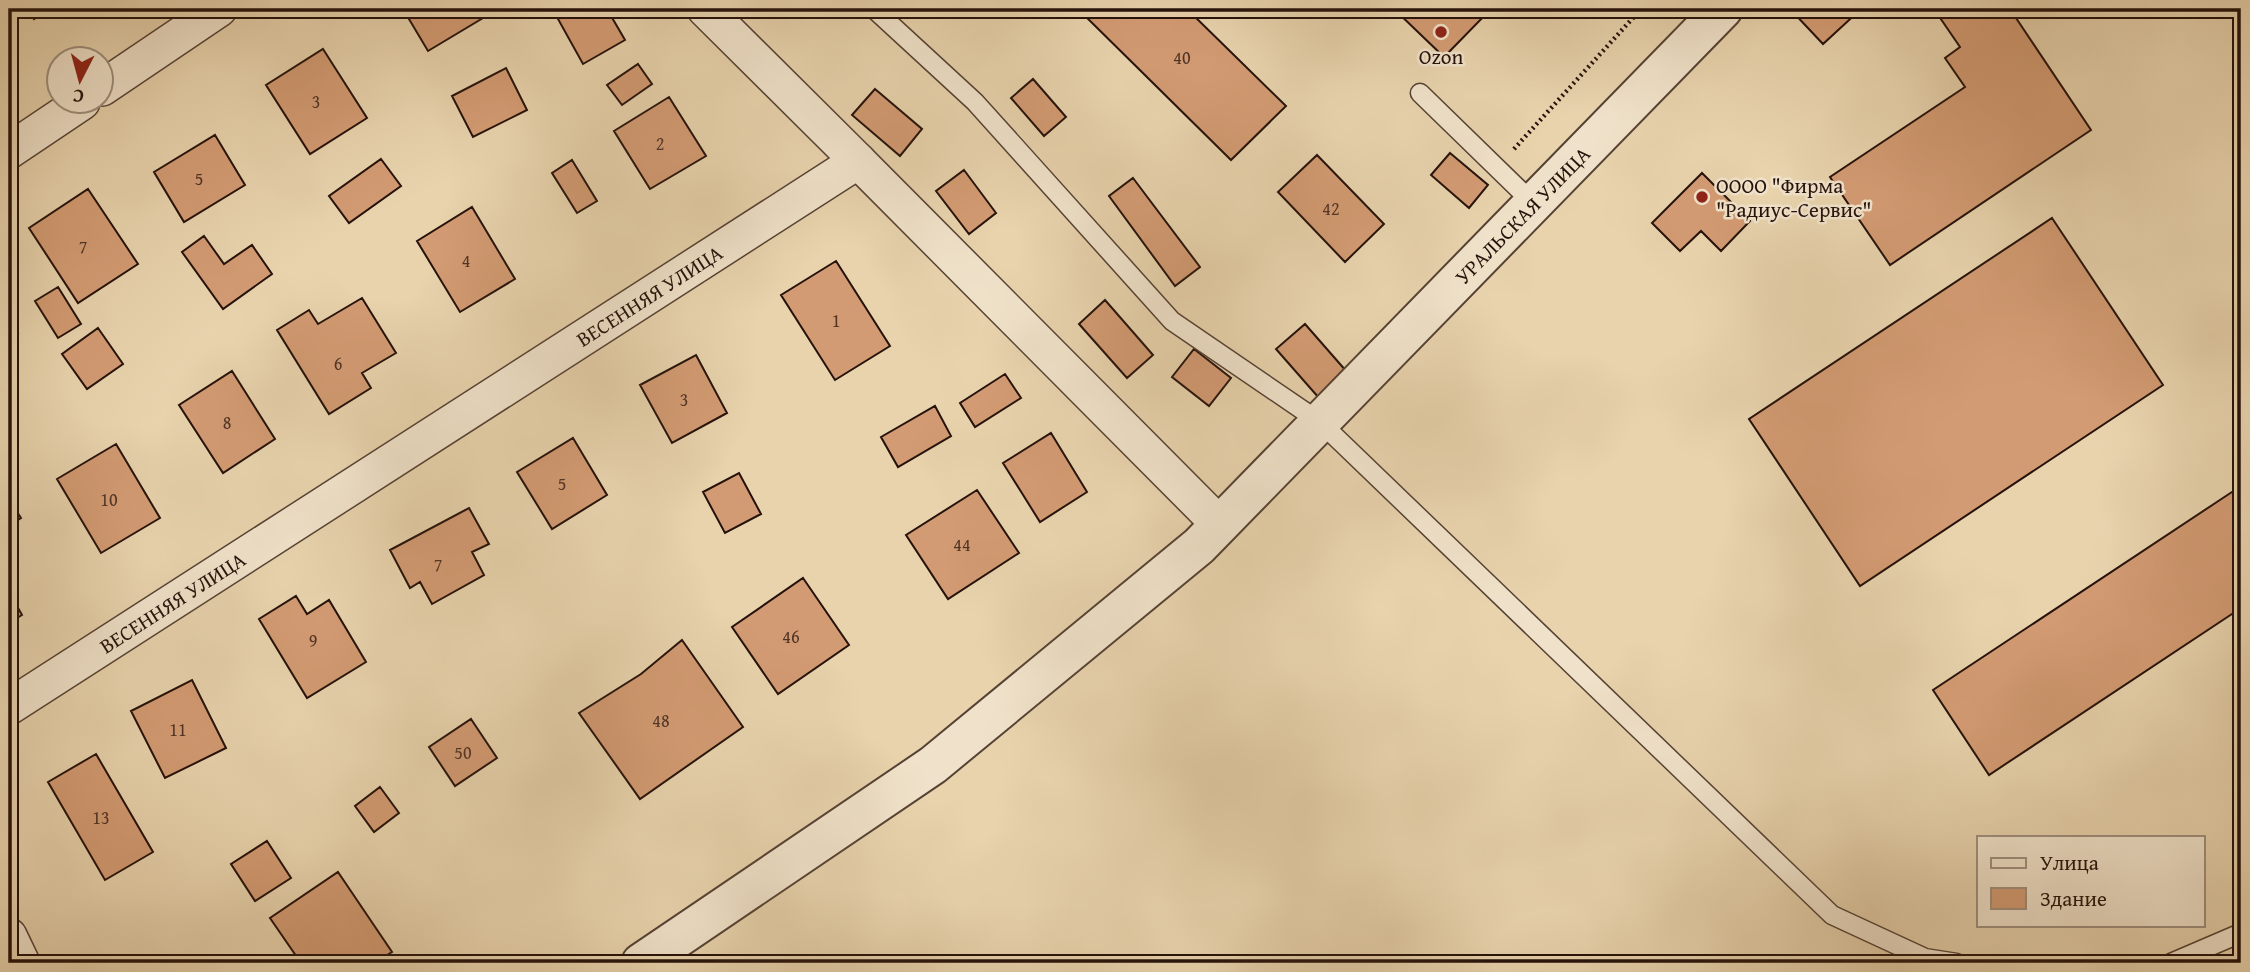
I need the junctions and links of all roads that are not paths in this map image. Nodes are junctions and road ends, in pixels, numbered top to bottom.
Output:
1 (219, 9) edge
2 (705, 9) edge
3 (874, 9) edge
4 (1723, 9) edge
5 (116, 79) edge
6 (1420, 93) dead end
7 (61, 116) edge
8 (9, 151) edge
9 (858, 161) junction
10 (1533, 203) junction
11 (1320, 422) junction
12 (1219, 524) junction
13 (9, 707) edge
14 (2241, 933) edge
15 (9, 936) edge
16 (1925, 960) edge
17 (22, 963) edge
18 (641, 963) edge
19 (1957, 963) edge
20 (2171, 963) edge

1 - 5 street
2 - 9 street
3 - 11 lane
4 - 10 street, УРАЛЬСКАЯ УЛИЦА
6 - 10 lane
7 - 8 street
9 - 12 street
9 - 13 street, ВЕСЕННЯЯ УЛИЦА
10 - 11 street, УРАЛЬСКАЯ УЛИЦА
11 - 12 street, УРАЛЬСКАЯ УЛИЦА
11 - 16 lane
12 - 18 street, УРАЛЬСКАЯ УЛИЦА
14 - 20 lane
15 - 17 street
16 - 19 lane

